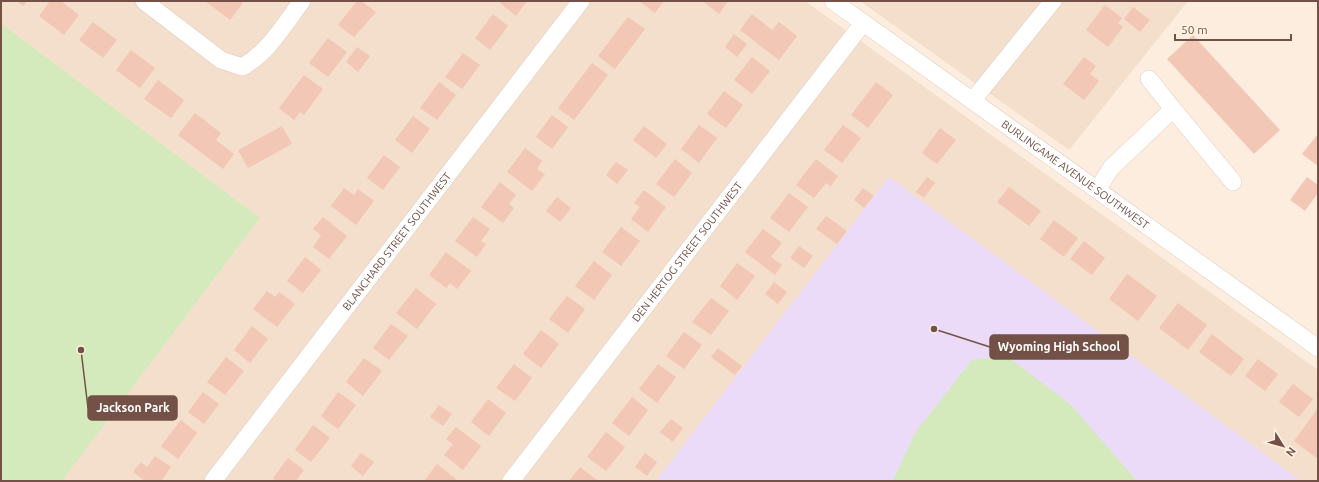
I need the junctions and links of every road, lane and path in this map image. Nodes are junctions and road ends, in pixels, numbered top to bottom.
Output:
1 (144, 1) edge
2 (302, 1) edge
3 (581, 1) edge
4 (834, 1) edge
5 (1053, 1) edge
6 (863, 23) junction
7 (1150, 79) dead end
8 (973, 100) junction
9 (1173, 109) junction
10 (1233, 182) dead end
11 (1097, 190) junction
12 (1318, 348) edge
13 (214, 481) edge
14 (510, 481) edge

1 - 2 street
3 - 13 street, BLANCHARD STREET SOUTHWEST
4 - 6 street, BURLINGAME AVENUE SOUTHWEST
5 - 8 street
6 - 8 street, BURLINGAME AVENUE SOUTHWEST
6 - 14 street, DEN HERTOG STREET SOUTHWEST
7 - 9 street
8 - 11 street, BURLINGAME AVENUE SOUTHWEST
9 - 10 street
9 - 11 street
11 - 12 street, BURLINGAME AVENUE SOUTHWEST

